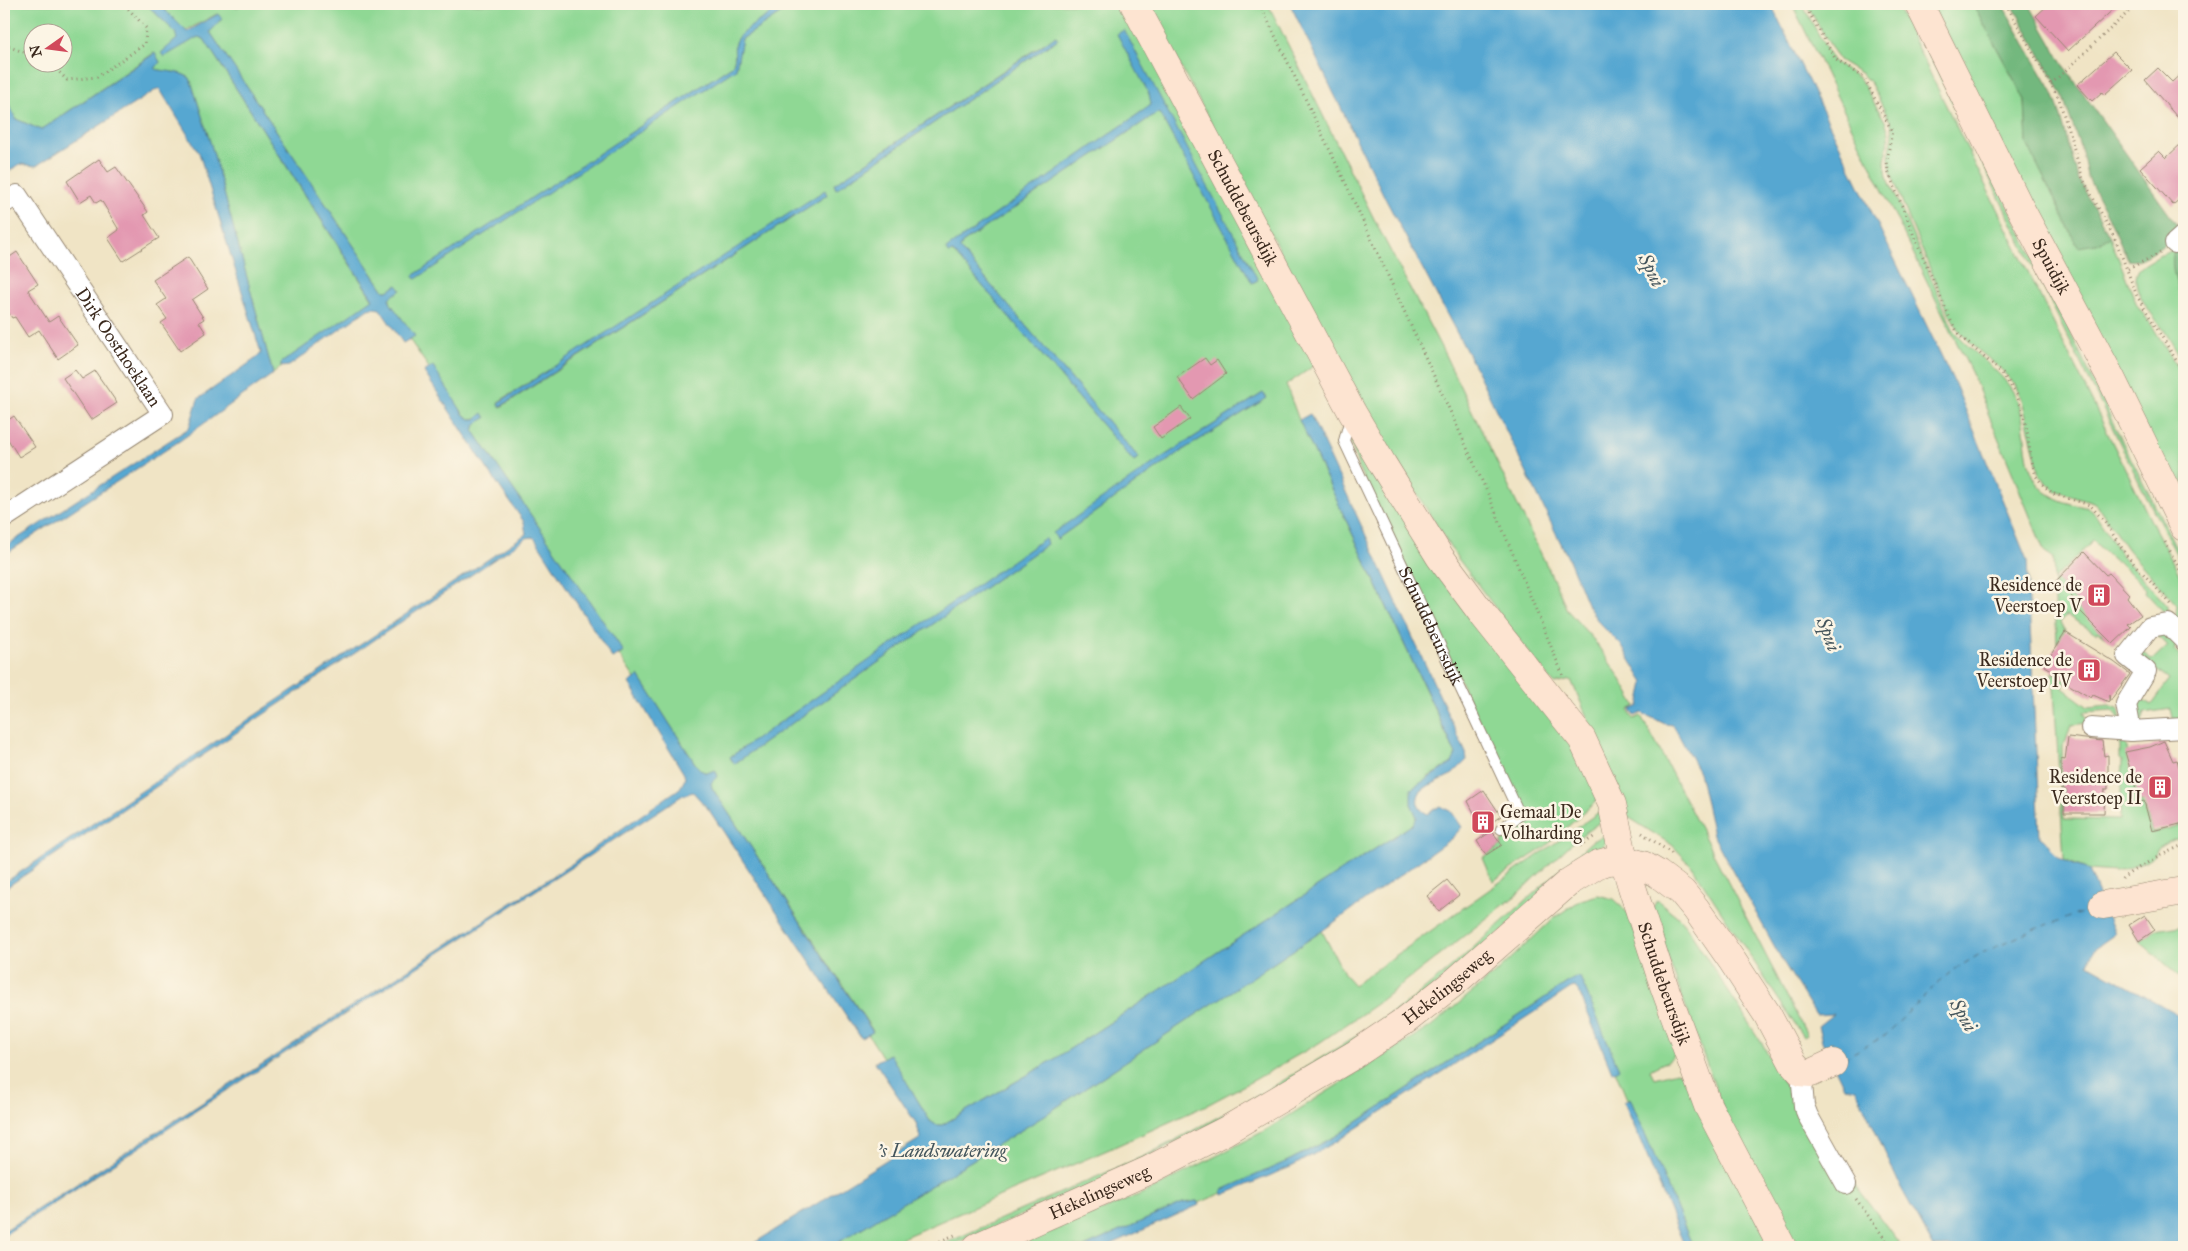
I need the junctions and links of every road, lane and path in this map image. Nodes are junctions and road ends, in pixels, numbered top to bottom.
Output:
1 (124, 4) edge
2 (1134, 4) edge
3 (1260, 4) edge
4 (1804, 4) edge
5 (1919, 4) edge
6 (2006, 4) edge
7 (2137, 4) edge
8 (4, 45) edge
9 (22, 51) edge
10 (59, 72) edge
11 (2051, 84) junction
12 (10, 199) edge
13 (2180, 239) edge
14 (2127, 269) junction
15 (2184, 373) edge
16 (1352, 412) junction
17 (4, 518) edge
18 (2184, 527) edge
19 (2168, 624) junction
20 (2184, 640) edge
21 (1564, 715) junction
22 (2092, 728) dead end
23 (2184, 728) edge
24 (2131, 731) junction
25 (1501, 829) dead end
26 (1617, 830) junction
27 (2184, 845) edge
28 (1573, 852) dead end
29 (1624, 860) junction
30 (2125, 875) dead end
31 (2184, 891) edge
32 (2103, 905) dead end
33 (1832, 1063) dead end
34 (1801, 1072) junction
35 (1846, 1184) joint
36 (969, 1240) edge
37 (926, 1247) edge
38 (1782, 1247) edge
39 (1891, 1247) edge

1 - 10 path
2 - 16 main road, Schuddebeursdijk
3 - 21 path
4 - 19 path
5 - 18 main road, Spuidijk
6 - 11 path
7 - 11 path
8 - 9 path
11 - 14 path
12 - 17 street, Dirk Oosthoeklaan
13 - 14 path
14 - 15 path
16 - 21 main road, Schuddebeursdijk
16 - 25 lane, Schuddebeursdijk
19 - 20 street
19 - 24 street
21 - 26 main road, Schuddebeursdijk
22 - 24 street
23 - 24 street
26 - 28 path
26 - 29 main road, Schuddebeursdijk
27 - 30 path
29 - 34 main road, Hekelingseweg
29 - 36 main road, Hekelingseweg
29 - 38 main road, Schuddebeursdijk
31 - 32 main road
33 - 34 main road
34 - 35 street
35 - 39 path
36 - 37 path

